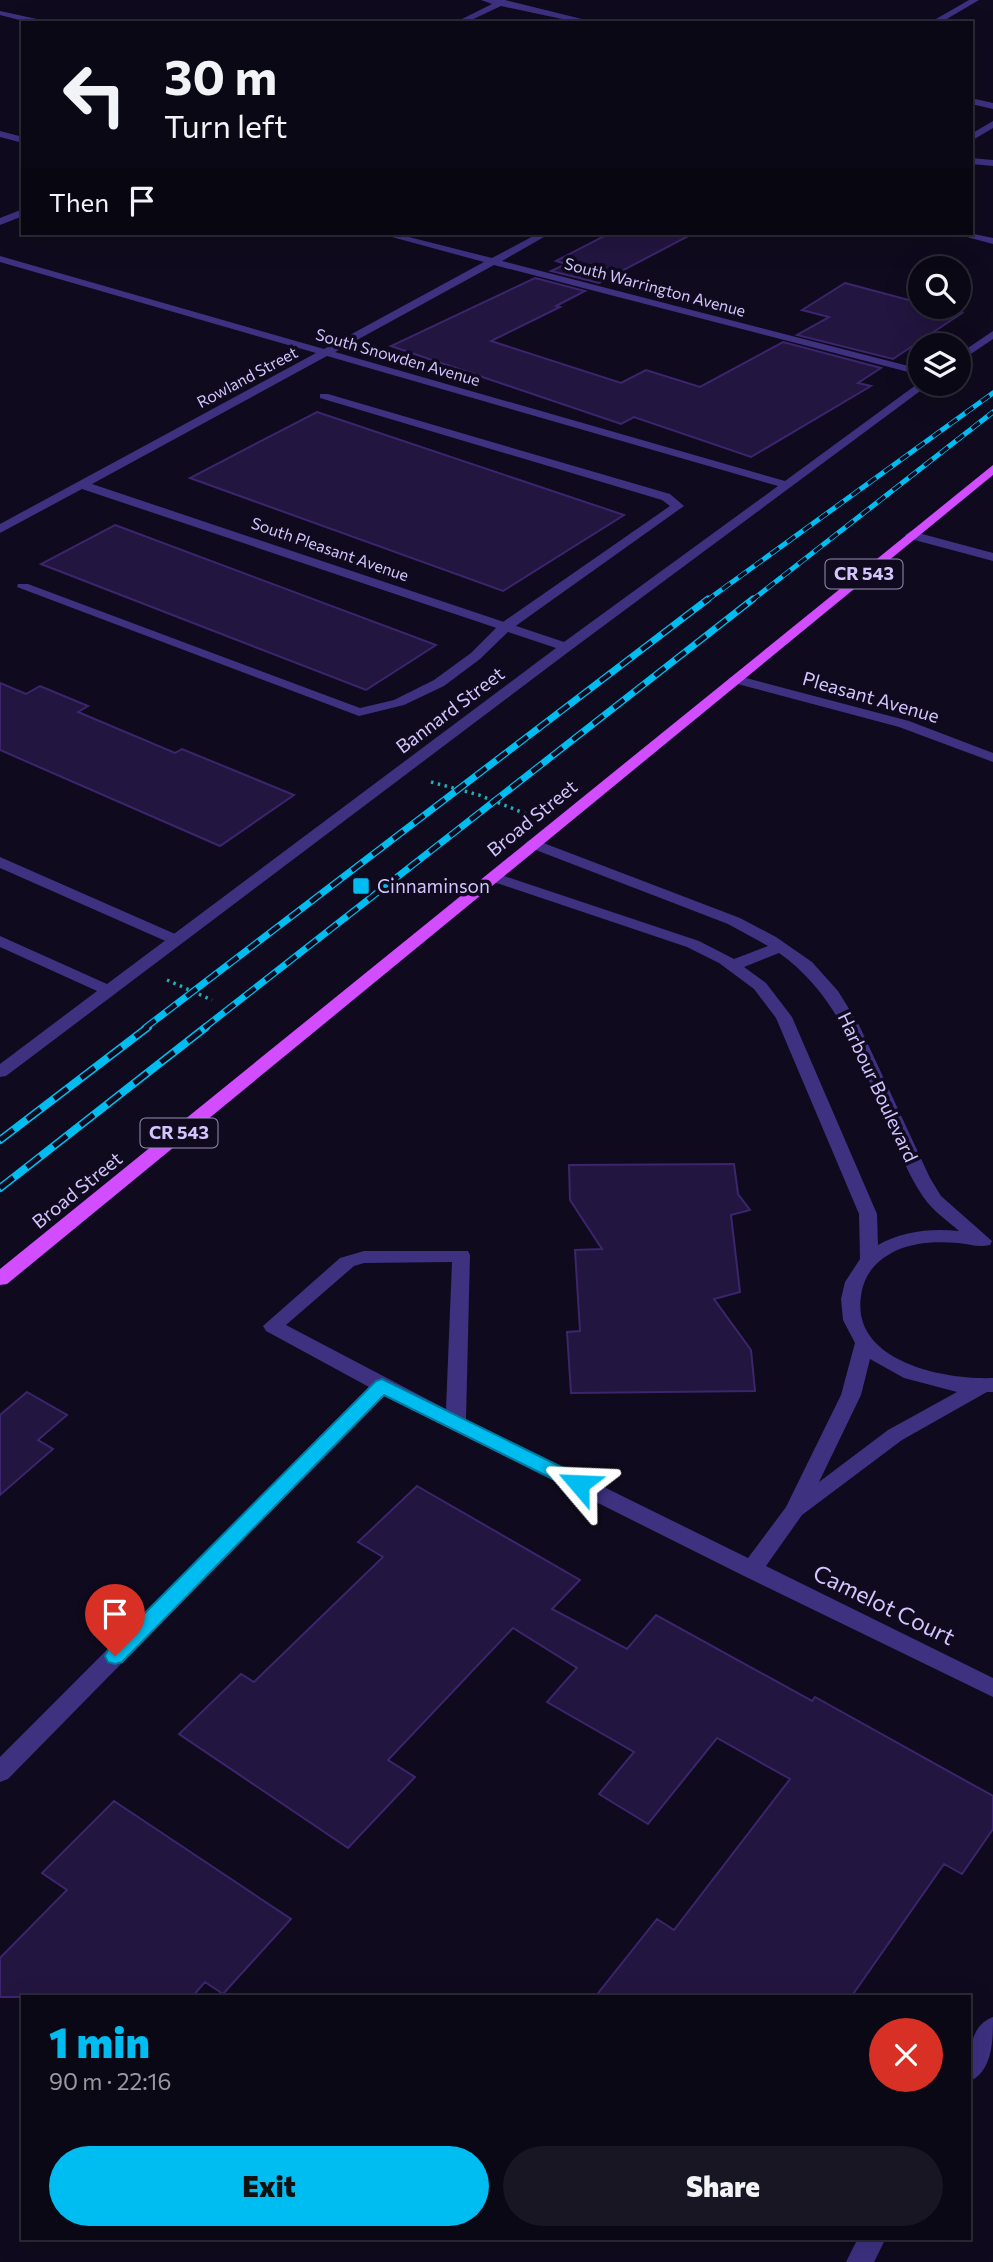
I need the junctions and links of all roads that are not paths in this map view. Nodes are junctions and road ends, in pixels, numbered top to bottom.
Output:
1 (485, 0) edge
2 (975, 0) edge
3 (503, 2) edge
4 (0, 13) edge
5 (34, 21) edge
6 (462, 21) edge
7 (585, 21) edge
8 (937, 21) edge
9 (973, 102) edge
10 (993, 106) edge
11 (993, 124) edge
12 (0, 134) edge
13 (973, 137) edge
14 (21, 139) edge
15 (973, 161) edge
16 (993, 163) edge
17 (21, 213) edge
18 (0, 222) edge
19 (390, 235) edge
20 (542, 235) edge
21 (966, 235) edge
22 (993, 241) edge
23 (0, 259) edge
24 (493, 261) junction
25 (993, 334) edge
26 (971, 350) edge
27 (325, 353) junction
28 (908, 369) edge
29 (324, 396) dead end
30 (908, 396) edge
31 (993, 469) edge
32 (82, 485) junction
33 (787, 485) junction
34 (0, 529) edge
35 (911, 536) junction
36 (993, 557) edge
37 (23, 587) dead end
38 (505, 627) junction
39 (566, 647) junction
40 (735, 679) junction
41 (993, 758) edge
42 (533, 844) junction
43 (0, 862) edge
44 (493, 877) junction
45 (176, 940) junction
46 (0, 941) edge
47 (780, 947) junction
48 (732, 965) junction
49 (109, 991) junction
50 (0, 1072) edge
51 (988, 1243) edge
52 (869, 1259) junction
53 (0, 1279) edge
54 (866, 1342) junction
55 (382, 1386) junction
56 (988, 1386) edge
57 (456, 1422) junction
58 (794, 1511) junction
59 (751, 1570) junction
60 (993, 1688) edge
61 (0, 1772) edge
62 (993, 2028) edge
63 (971, 2067) edge
64 (872, 2240) edge
65 (859, 2262) edge

1 - 3 street
2 - 8 street
3 - 6 street
3 - 7 street
4 - 5 street
9 - 10 street
11 - 13 street
12 - 14 street
15 - 16 street
17 - 18 street
19 - 24 street, South Warrington Avenue
20 - 24 street, Rowland Street
21 - 22 street
23 - 27 street, South Snowden Avenue
24 - 27 street, Rowland Street
24 - 28 street, South Warrington Avenue
25 - 26 street
27 - 32 street, Rowland Street
27 - 33 street, South Snowden Avenue
29 - 38 street
30 - 33 street, Bannard Street
31 - 35 main road, Broad Street / CR 543
32 - 34 street, Rowland Street
32 - 38 street, South Pleasant Avenue
33 - 39 street, Bannard Street
35 - 36 street
35 - 40 main road, Broad Street / CR 543
37 - 38 street
38 - 39 street, South Pleasant Avenue
39 - 45 street, Bannard Street
40 - 41 street, Pleasant Avenue
40 - 42 main road, Broad Street / CR 543
42 - 44 main road, Broad Street / CR 543
42 - 47 street, Harbour Boulevard
43 - 45 street
44 - 48 street
44 - 53 main road, Broad Street / CR 543
45 - 49 street, Bannard Street
46 - 49 street
47 - 48 street
47 - 51 street, Harbour Boulevard
48 - 52 street
49 - 50 street, Bannard Street
51 - 52 street, Harbour Boulevard
52 - 54 street
54 - 56 street
54 - 58 street
55 - 57 street, Camelot Court
55 - 57 street, Camelot Court
55 - 61 street
56 - 58 street
57 - 59 street, Camelot Court
58 - 59 street
59 - 60 street, Camelot Court
62 - 63 street
64 - 65 street

